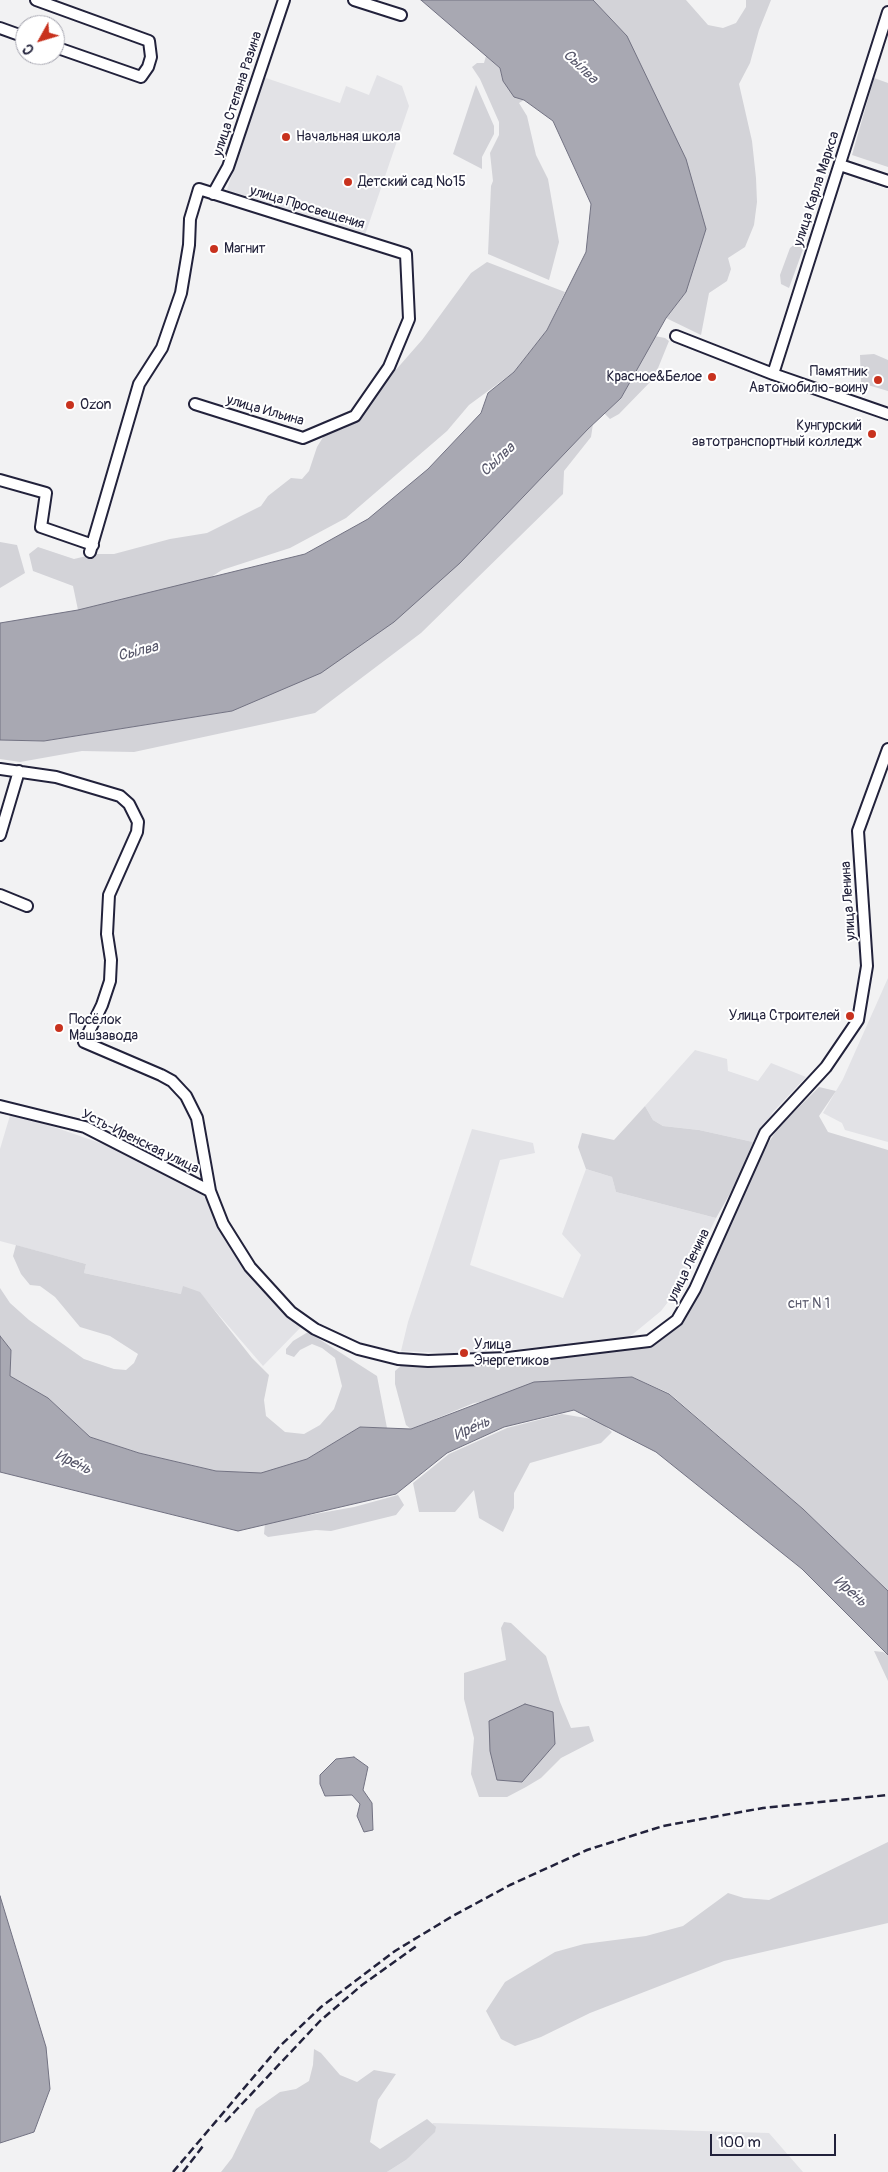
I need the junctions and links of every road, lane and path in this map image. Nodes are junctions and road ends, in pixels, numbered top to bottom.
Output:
1 (36, 0) edge
2 (284, 0) edge
3 (354, 0) edge
4 (888, 12) edge
5 (401, 15) dead end
6 (0, 28) edge
7 (15, 33) edge
8 (65, 50) edge
9 (840, 165) junction
10 (888, 181) edge
11 (213, 194) junction
12 (676, 336) dead end
13 (773, 374) junction
14 (195, 404) dead end
15 (888, 414) edge
16 (355, 416) joint
17 (0, 480) edge
18 (888, 749) edge
19 (0, 769) edge
20 (19, 772) junction
21 (0, 835) edge
22 (0, 895) edge
23 (27, 906) dead end
24 (0, 1106) edge
25 (210, 1191) junction

1 - 8 street
2 - 11 street, улица Степана Разина
3 - 5 street
4 - 9 street, улица Карла Маркса
6 - 7 street
9 - 10 street
9 - 13 street, улица Карла Маркса
11 - 16 street, улица Просвещения
11 - 17 street, улица Просвещения
12 - 13 street
13 - 15 street
14 - 16 street, улица Ильина
18 - 25 street, улица Ленина
19 - 20 street
20 - 21 street
20 - 25 street
22 - 23 street
24 - 25 street, Усть-Иренская улица

